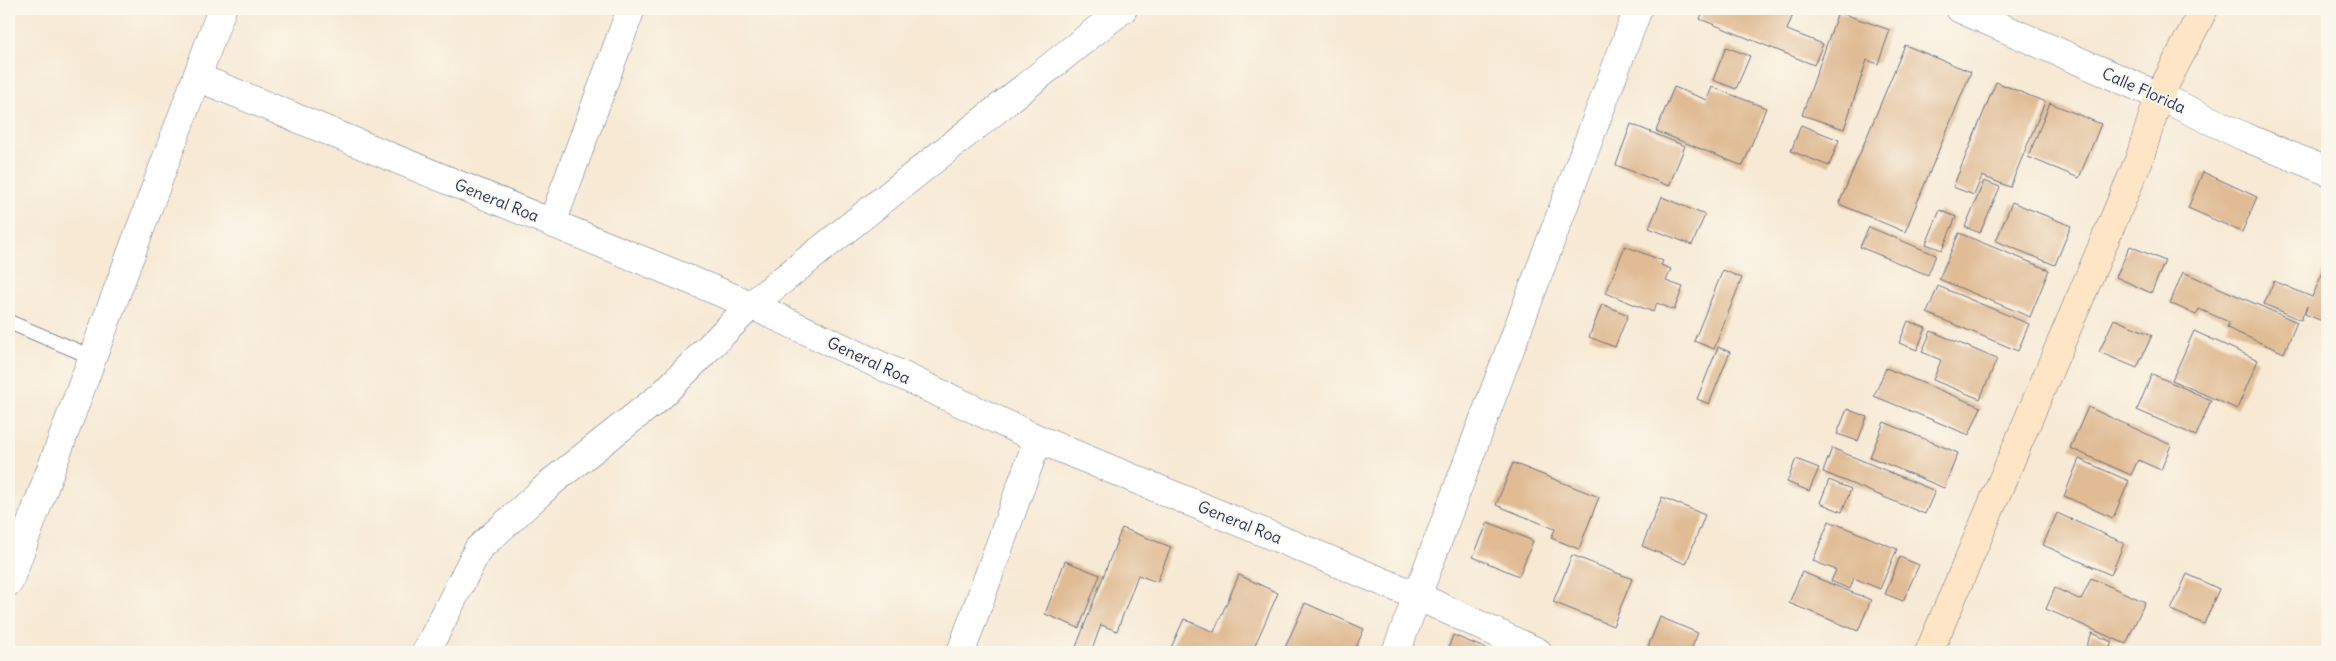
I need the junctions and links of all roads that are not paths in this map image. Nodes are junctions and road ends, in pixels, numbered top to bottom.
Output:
1 (222, 9) edge
2 (631, 9) edge
3 (1124, 9) edge
4 (1638, 9) edge
5 (1960, 9) edge
6 (2204, 9) edge
7 (197, 77) junction
8 (2159, 96) junction
9 (2327, 171) edge
10 (552, 223) junction
11 (751, 305) junction
12 (9, 322) edge
13 (92, 357) junction
14 (1038, 439) junction
15 (9, 582) edge
16 (1417, 596) junction
17 (426, 652) edge
18 (960, 652) edge
19 (1396, 652) edge
20 (1538, 652) edge
21 (1929, 652) edge

1 - 7 street
2 - 10 street
3 - 11 street
4 - 16 street
5 - 8 street, Calle Florida
6 - 8 main road
7 - 10 street, General Roa
7 - 13 street
8 - 9 street, Calle Florida
8 - 21 main road
10 - 11 street, General Roa
11 - 14 street, General Roa
11 - 17 street
12 - 13 lane
13 - 15 street
14 - 16 street, General Roa
14 - 18 street
16 - 19 street
16 - 20 street, General Roa

